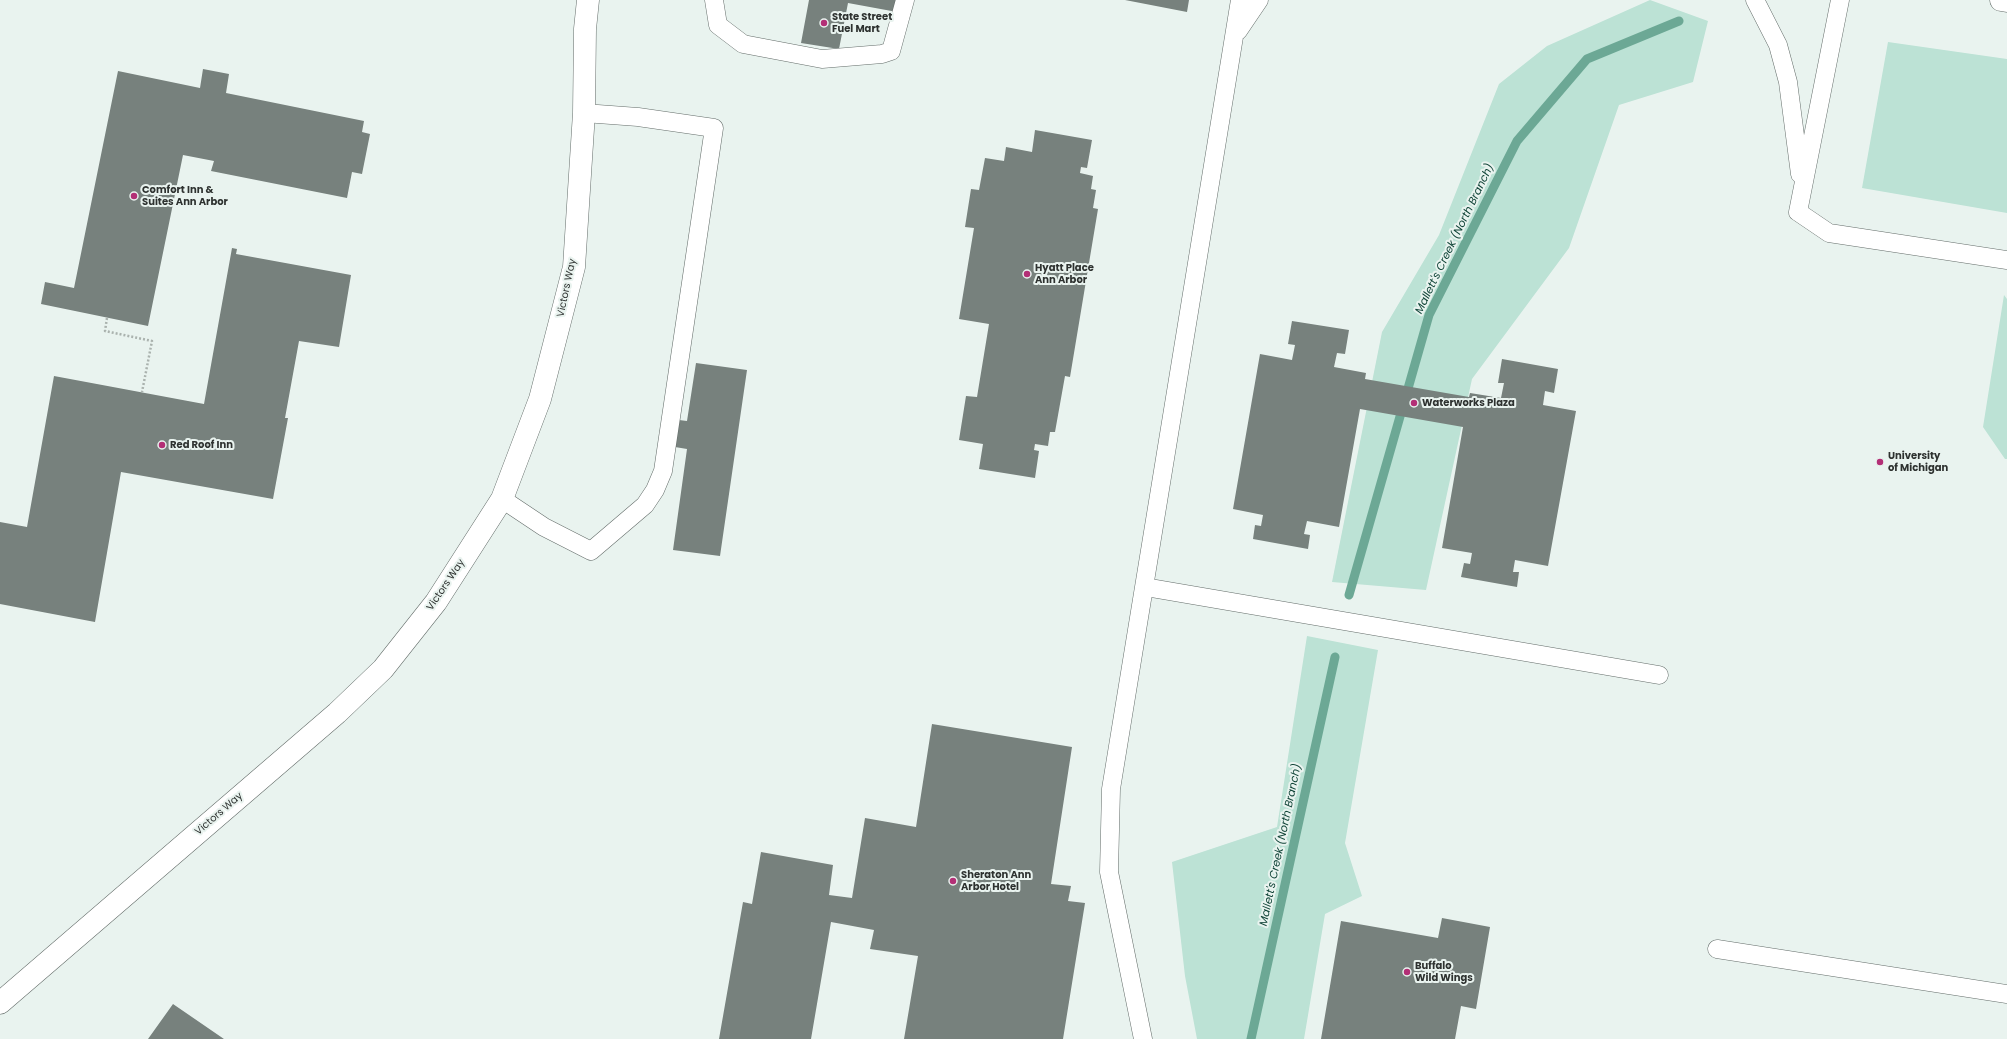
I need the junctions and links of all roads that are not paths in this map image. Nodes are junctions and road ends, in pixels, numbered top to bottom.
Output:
1 (580, 0) edge
2 (588, 0) edge
3 (714, 0) edge
4 (905, 0) edge
5 (1240, 0) edge
6 (1259, 0) edge
7 (1755, 0) edge
8 (1840, 0) edge
9 (2001, 0) edge
10 (2007, 1) edge
11 (585, 29) junction
12 (1234, 37) junction
13 (584, 113) junction
14 (1803, 188) junction
15 (2007, 260) edge
16 (502, 499) junction
17 (1145, 587) junction
18 (1659, 675) dead end
19 (1717, 949) dead end
20 (2007, 994) edge
21 (0, 1003) edge
22 (1143, 1039) edge

1 - 11 street
2 - 11 street, Victors Way
3 - 4 lane
5 - 12 lane
6 - 12 lane
7 - 14 lane
8 - 14 lane
9 - 10 street
11 - 13 street, Victors Way
12 - 17 lane
13 - 16 street, Victors Way
13 - 16 lane
14 - 15 lane
16 - 21 street, Victors Way
17 - 18 lane
17 - 22 lane
19 - 20 lane

